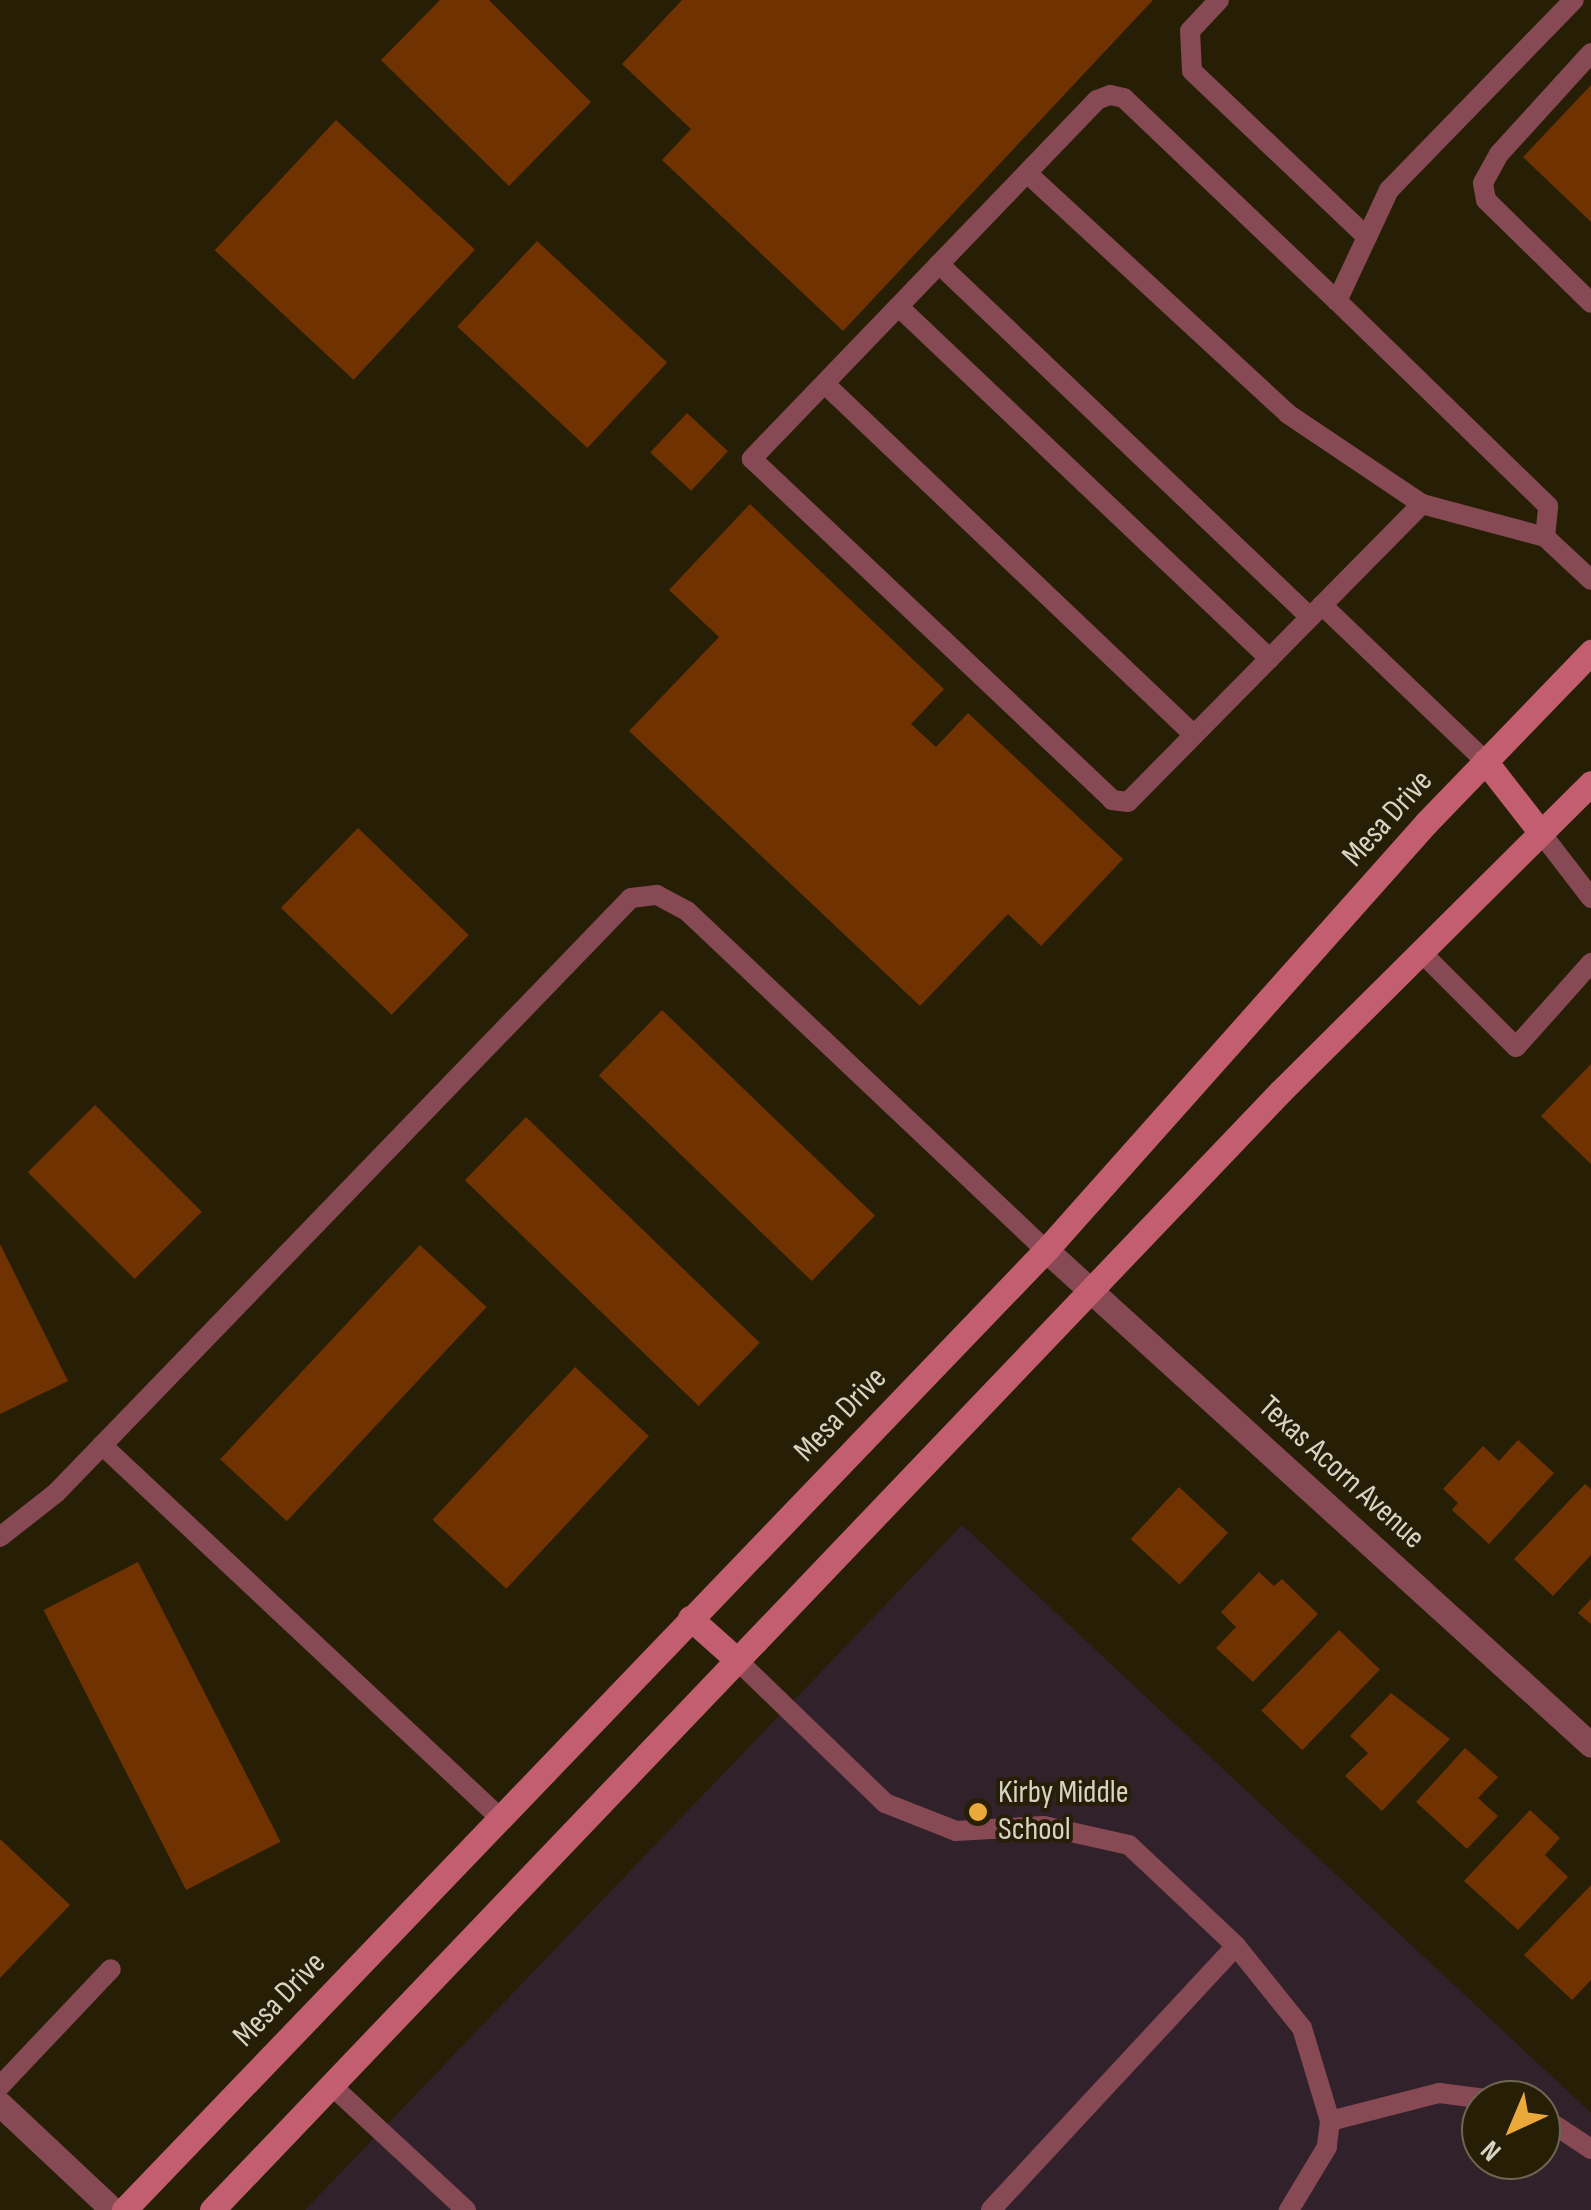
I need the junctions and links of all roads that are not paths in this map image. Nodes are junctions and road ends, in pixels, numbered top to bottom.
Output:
1 (1219, 0) edge
2 (1574, 0) edge
3 (1591, 53) edge
4 (1027, 173) junction
5 (1368, 237) junction
6 (939, 264) junction
7 (1337, 301) junction
8 (1591, 303) edge
9 (899, 307) junction
10 (825, 384) junction
11 (1422, 504) junction
12 (1544, 537) junction
13 (1591, 580) edge
14 (1316, 611) junction
15 (1591, 652) edge
16 (1270, 659) junction
17 (1194, 735) junction
18 (1485, 762) junction
19 (1591, 784) edge
20 (1541, 833) junction
21 (1591, 898) edge
22 (1421, 952) junction
23 (1591, 962) edge
24 (1046, 1250) junction
25 (1094, 1290) junction
26 (102, 1445) junction
27 (0, 1537) edge
28 (690, 1618) junction
29 (736, 1659) junction
30 (1591, 1745) edge
31 (500, 1818) junction
32 (1236, 1946) junction
33 (112, 1969) dead end
34 (331, 2085) junction
35 (0, 2086) edge
36 (1461, 2096) edge
37 (0, 2104) edge
38 (1330, 2121) junction
39 (1561, 2129) edge
40 (1591, 2149) edge
41 (113, 2210) edge
42 (124, 2210) edge
43 (212, 2210) edge
44 (466, 2210) edge
45 (991, 2210) edge
46 (1289, 2210) edge

1 - 5 lane
2 - 5 lane
3 - 8 lane
4 - 6 lane
4 - 7 lane
4 - 11 lane
5 - 7 lane
6 - 9 lane
6 - 14 lane
7 - 12 lane
9 - 10 lane
9 - 16 lane
10 - 17 lane
10 - 17 lane
11 - 12 lane
11 - 14 lane
12 - 13 lane
14 - 16 lane
14 - 18 lane
15 - 18 main road, Mesa Drive
16 - 17 lane
18 - 20 main road
18 - 24 main road, Mesa Drive
19 - 20 main road
20 - 21 lane
20 - 22 main road
22 - 23 lane
22 - 25 main road
24 - 25 street, Texas Acorn Avenue
24 - 26 lane
24 - 28 main road, Mesa Drive
25 - 29 main road
25 - 30 street, Texas Acorn Avenue
26 - 27 lane
26 - 31 lane
28 - 29 main road
28 - 31 main road, Mesa Drive
29 - 32 lane
29 - 34 main road
31 - 42 main road, Mesa Drive
32 - 38 lane
32 - 45 lane
33 - 35 lane
34 - 43 main road
34 - 44 lane
36 - 38 lane
37 - 41 street
38 - 46 lane
39 - 40 lane

